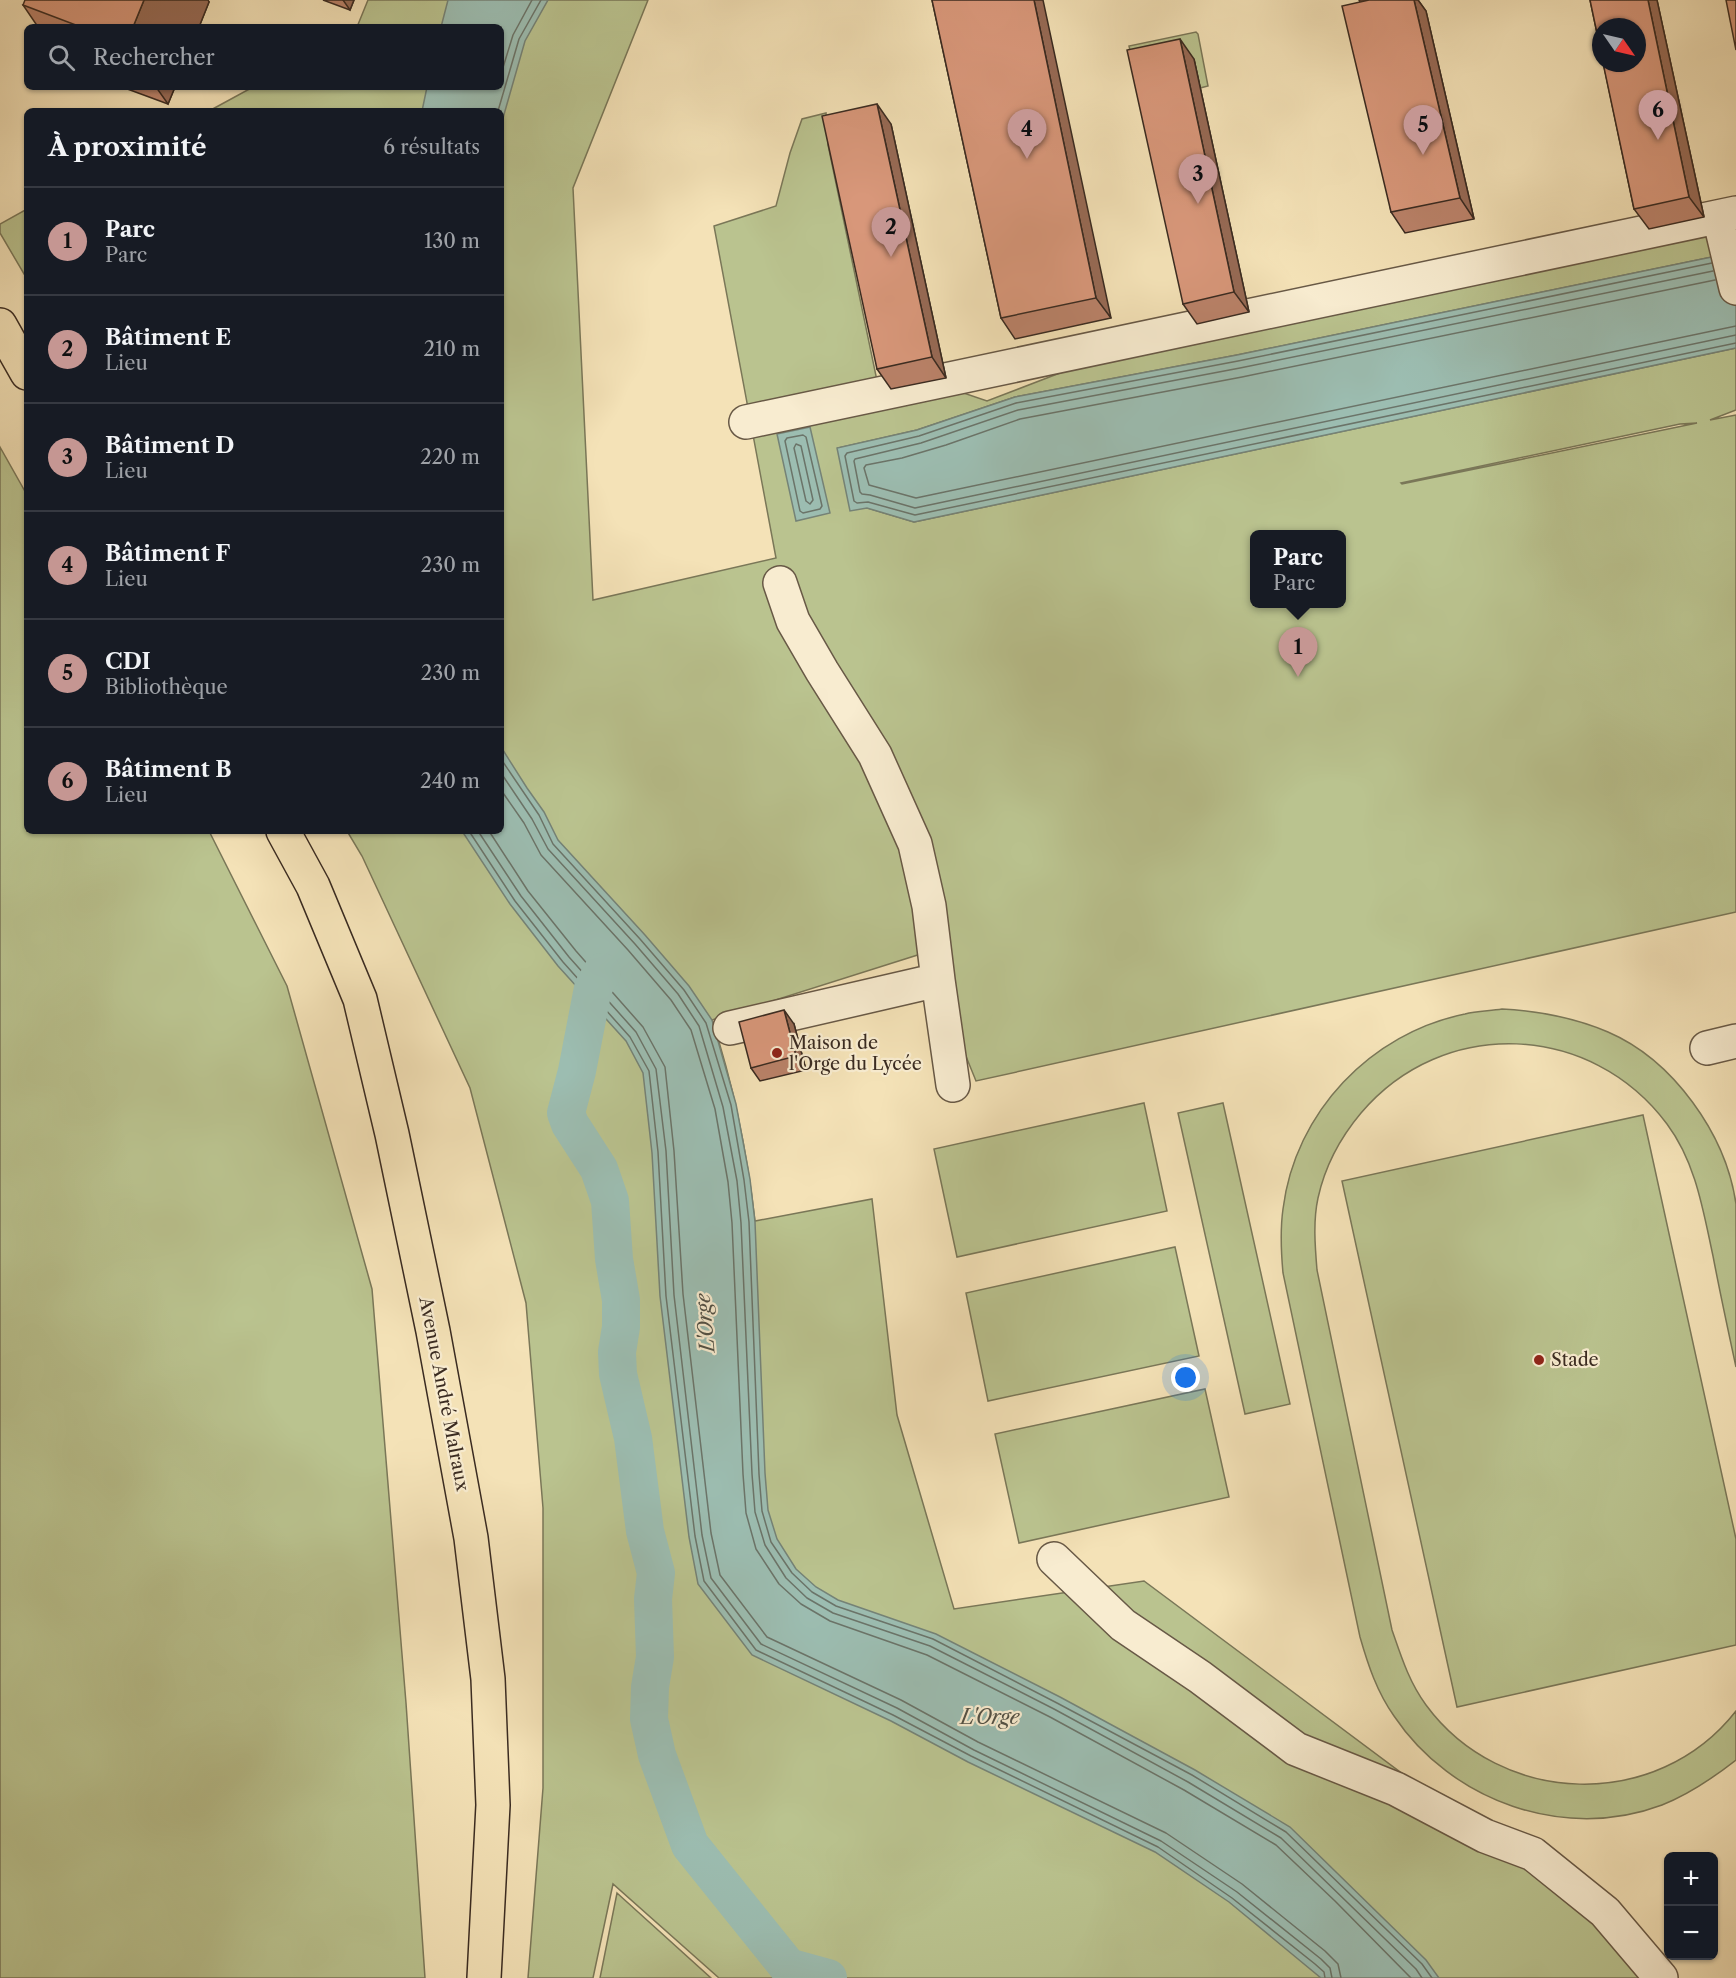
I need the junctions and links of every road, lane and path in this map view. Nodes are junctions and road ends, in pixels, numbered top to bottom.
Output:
1 (1727, 215) edge
2 (1736, 288) edge
3 (0, 325) edge
4 (24, 368) edge
5 (746, 422) dead end
6 (780, 583) dead end
7 (286, 834) edge
8 (938, 980) junction
9 (730, 1028) dead end
10 (953, 1085) dead end
11 (1054, 1559) dead end
12 (484, 1978) edge
13 (1661, 1978) edge

1 - 2 street
1 - 5 street
3 - 4 main road
6 - 8 street
7 - 12 main road, Avenue André Malraux
8 - 9 street
8 - 10 street
11 - 13 street

